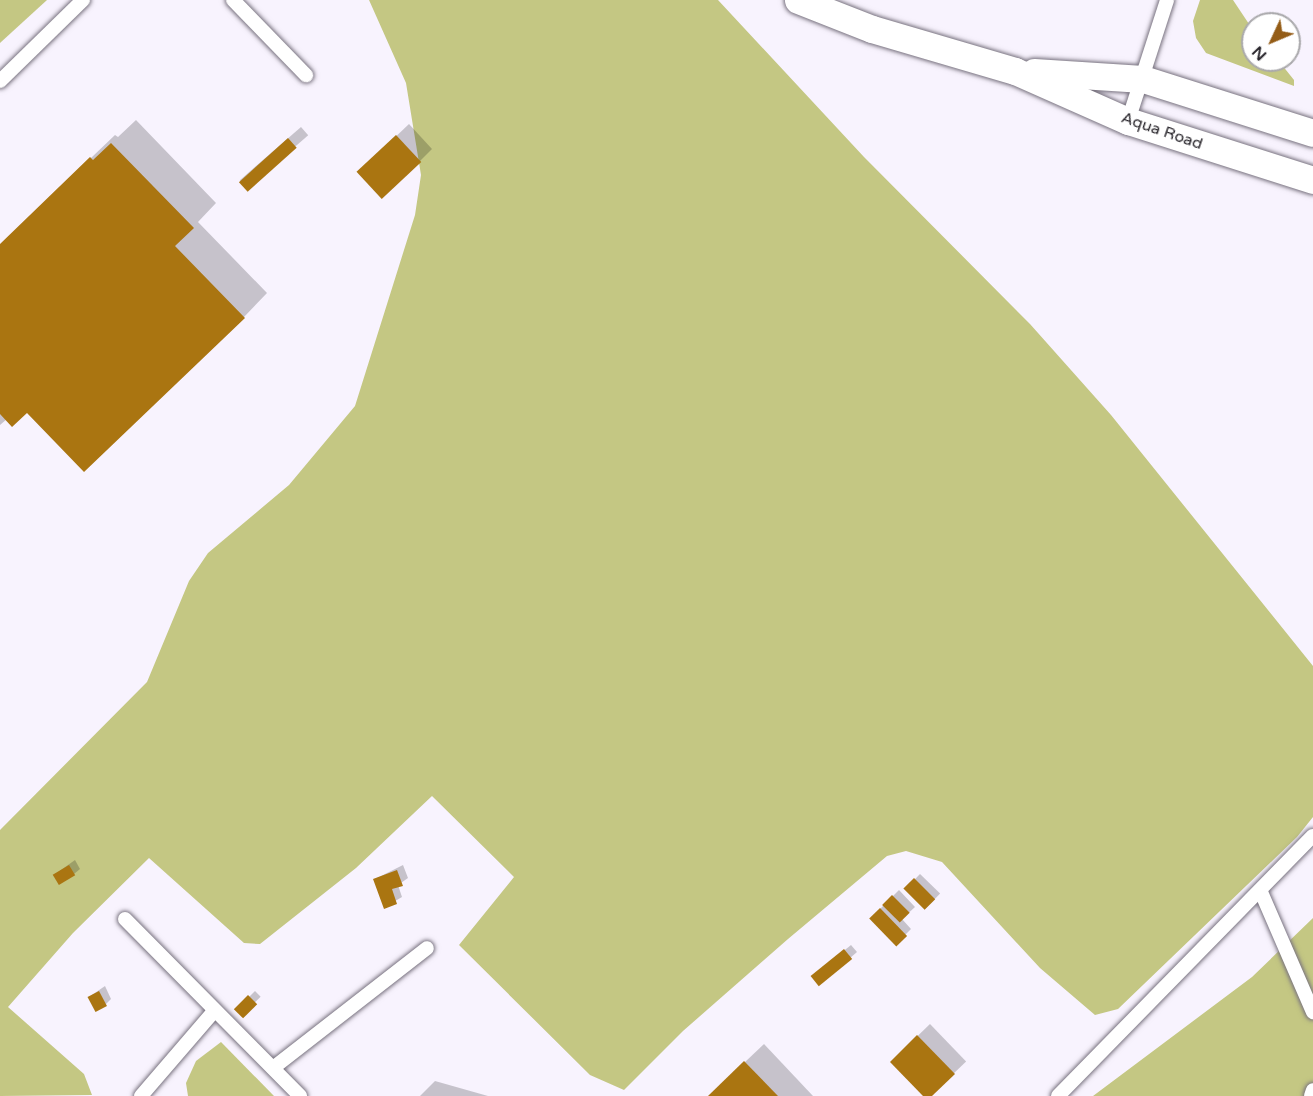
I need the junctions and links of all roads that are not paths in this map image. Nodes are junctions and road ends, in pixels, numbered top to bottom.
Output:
1 (83, 0) edge
2 (233, 0) edge
3 (798, 0) edge
4 (1167, 0) edge
5 (1015, 71) junction
6 (306, 75) dead end
7 (1143, 79) junction
8 (0, 81) edge
9 (1128, 121) junction
10 (1313, 133) edge
11 (1313, 180) edge
12 (1313, 836) edge
13 (1261, 892) junction
14 (125, 919) dead end
15 (427, 948) dead end
16 (215, 1010) junction
17 (1313, 1012) edge
18 (273, 1068) junction
19 (1313, 1090) edge
20 (141, 1096) edge
21 (300, 1096) edge
22 (1058, 1096) edge
23 (1311, 1096) edge

1 - 8 lane
2 - 6 lane
3 - 5 street, Aqua Road
4 - 7 lane
5 - 7 street, Aqua Road
5 - 9 street, Aqua Road
7 - 9 lane
7 - 10 street, Aqua Road
9 - 11 street, Aqua Road
12 - 13 lane
13 - 17 lane
13 - 22 lane
14 - 16 lane
15 - 18 lane
16 - 18 lane
16 - 20 lane
18 - 21 lane
19 - 23 lane

